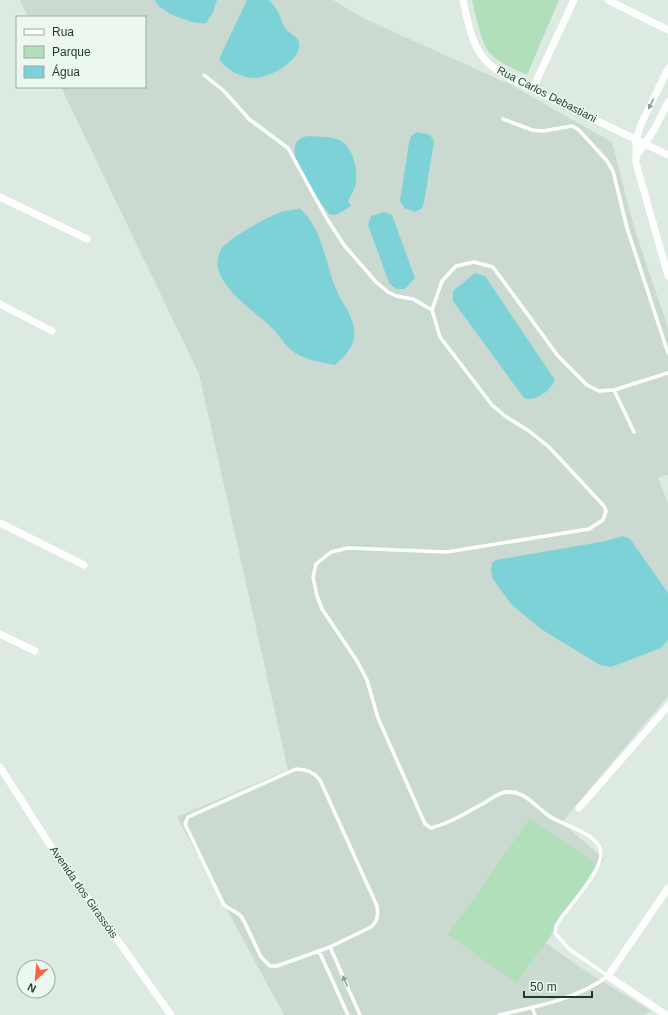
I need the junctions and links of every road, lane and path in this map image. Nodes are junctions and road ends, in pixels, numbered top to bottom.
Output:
1 (463, 0) edge
2 (574, 0) edge
3 (608, 0) edge
4 (668, 30) edge
5 (668, 69) edge
6 (204, 75) dead end
7 (533, 88) junction
8 (668, 102) edge
9 (503, 119) dead end
10 (636, 140) junction
11 (645, 144) junction
12 (668, 154) edge
13 (637, 155) junction
14 (0, 197) edge
15 (87, 239) dead end
16 (667, 273) edge
17 (1, 307) edge
18 (432, 310) junction
19 (52, 331) dead end
20 (668, 353) edge
21 (668, 373) edge
22 (614, 390) junction
23 (634, 432) dead end
24 (0, 523) edge
25 (84, 565) dead end
26 (0, 634) edge
27 (35, 651) dead end
28 (668, 706) edge
29 (0, 767) edge
30 (580, 808) dead end
31 (668, 888) edge
32 (330, 947) junction
33 (319, 951) junction
34 (608, 976) junction
35 (532, 1007) junction
36 (171, 1015) edge
37 (348, 1015) edge
38 (360, 1015) edge
39 (499, 1015) edge
40 (535, 1015) edge
41 (666, 1015) edge

1 - 7 street, Rua Carlos Debastiani
2 - 7 street
3 - 4 street
5 -> 10 street
6 - 18 lane
7 - 10 street, Rua Carlos Debastiani
8 - 11 street
9 - 20 lane
10 - 11 street, Rua Carlos Debastiani
10 - 13 street
11 - 12 street, Rua Carlos Debastiani
11 - 13 street
13 - 16 street
14 - 15 street
17 - 19 street
18 - 22 lane
18 - 34 lane
21 - 22 lane
22 - 23 lane
24 - 25 street
26 - 27 street
28 - 30 street
29 - 36 street, Avenida dos Girassóis
31 - 34 street
32 - 33 lane
32 - 33 lane
38 -> 32 lane
33 - 37 lane
34 - 35 lane
34 - 41 street
35 - 39 lane
35 - 40 lane

